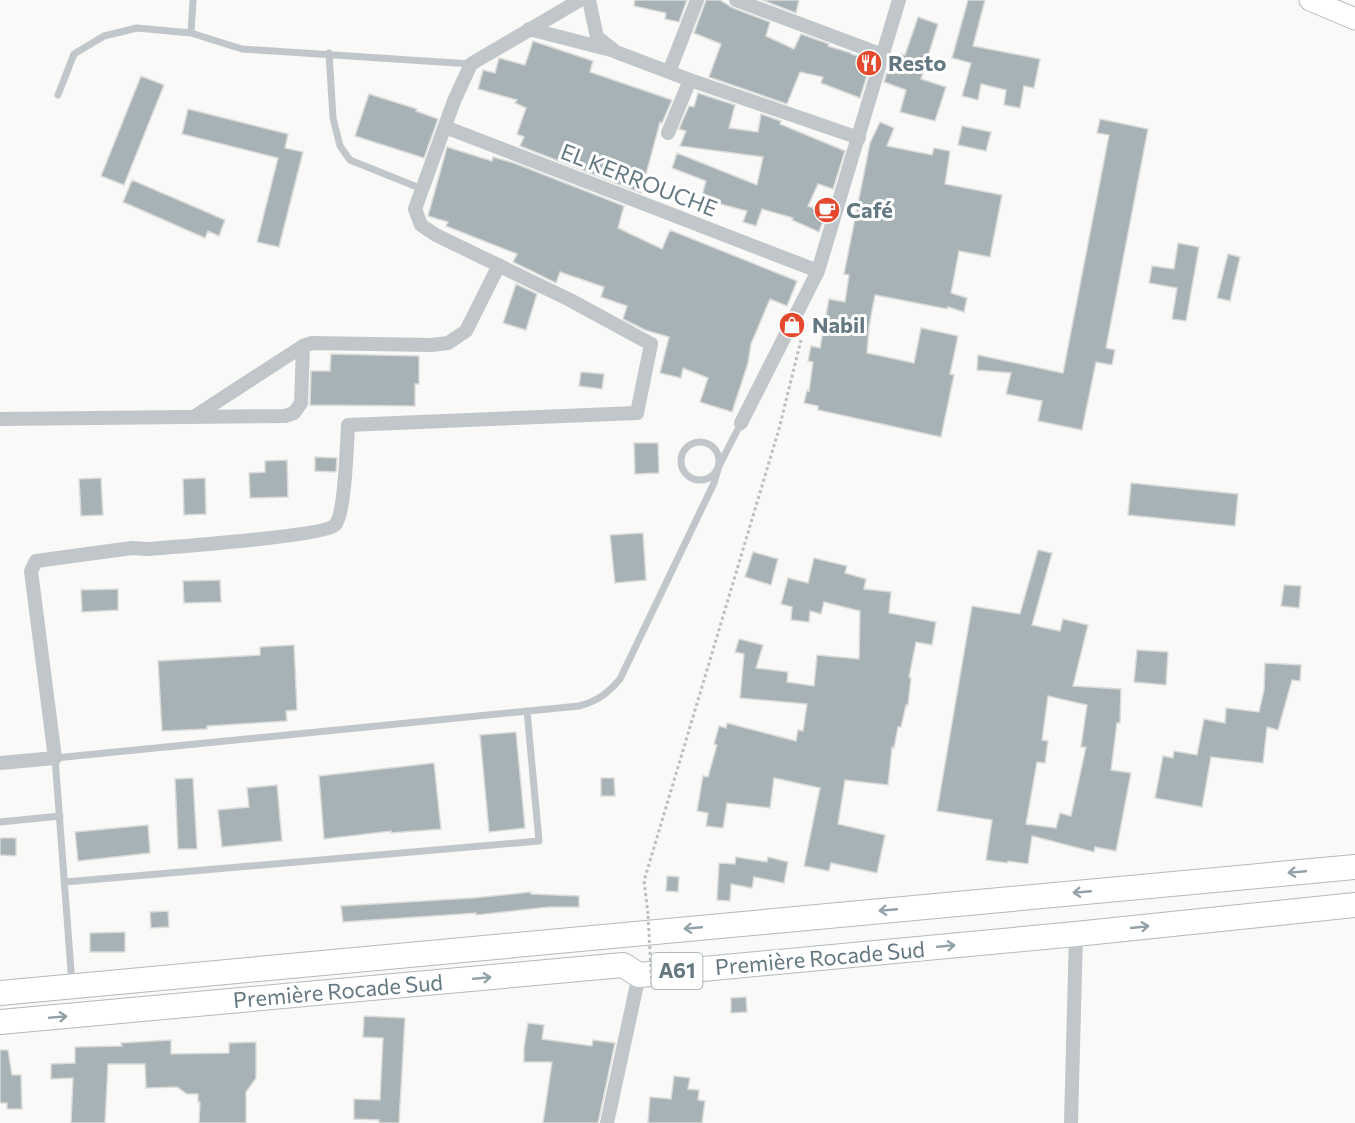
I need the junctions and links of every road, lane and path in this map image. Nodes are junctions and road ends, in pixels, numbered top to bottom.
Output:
1 (193, 0) edge
2 (580, 0) edge
3 (589, 0) edge
4 (697, 0) edge
5 (736, 0) edge
6 (899, 0) edge
7 (1310, 0) edge
8 (1355, 19) edge
9 (529, 29) junction
10 (191, 33) junction
11 (616, 52) junction
12 (329, 53) junction
13 (883, 55) junction
14 (471, 64) junction
15 (669, 72) junction
16 (690, 80) junction
17 (58, 95) dead end
18 (445, 127) junction
19 (668, 133) dead end
20 (859, 138) junction
21 (422, 189) junction
22 (499, 265) junction
23 (818, 271) junction
24 (804, 329) dead end
25 (303, 346) junction
26 (195, 416) junction
27 (0, 419) edge
28 (741, 423) joint
29 (719, 466) junction
30 (527, 711) junction
31 (55, 758) junction
32 (0, 763) edge
33 (60, 816) junction
34 (0, 822) edge
35 (1355, 867) edge
36 (65, 882) junction
37 (1355, 905) edge
38 (1076, 934) junction
39 (646, 981) junction
40 (72, 986) junction
41 (0, 993) edge
42 (0, 1022) edge
43 (607, 1123) edge
44 (1071, 1123) edge

1 - 10 lane
2 - 9 street
3 - 11 street
4 - 15 street
5 - 13 street
6 - 13 street
7 - 8 main road
9 - 11 street
9 - 14 street
10 - 12 lane
10 - 17 lane
11 - 15 street
12 - 14 lane
12 - 21 lane
13 - 20 street
14 - 18 street
15 - 16 street
16 - 19 street
16 - 20 street
18 - 21 street
18 - 23 street, EL KERROUCHE
20 - 23 street
21 - 22 street
22 - 25 street
22 - 31 street
23 - 28 street
24 - 39 path, bridge
25 - 26 street
25 - 26 street
26 - 27 street
28 - 29 lane
29 - 29 lane
29 - 30 lane
30 - 31 lane
30 - 36 lane
31 - 32 street
31 - 33 lane
33 - 34 lane
33 - 36 lane
35 -> 40 highway, Première Rocade Sud / A61
36 - 40 lane
38 -> 37 highway, Première Rocade Sud / A61
39 -> 38 highway, Première Rocade Sud / A61
38 - 44 street
42 -> 39 highway, Première Rocade Sud / A61
39 - 43 street
40 - 41 highway, Première Rocade Sud / A61

